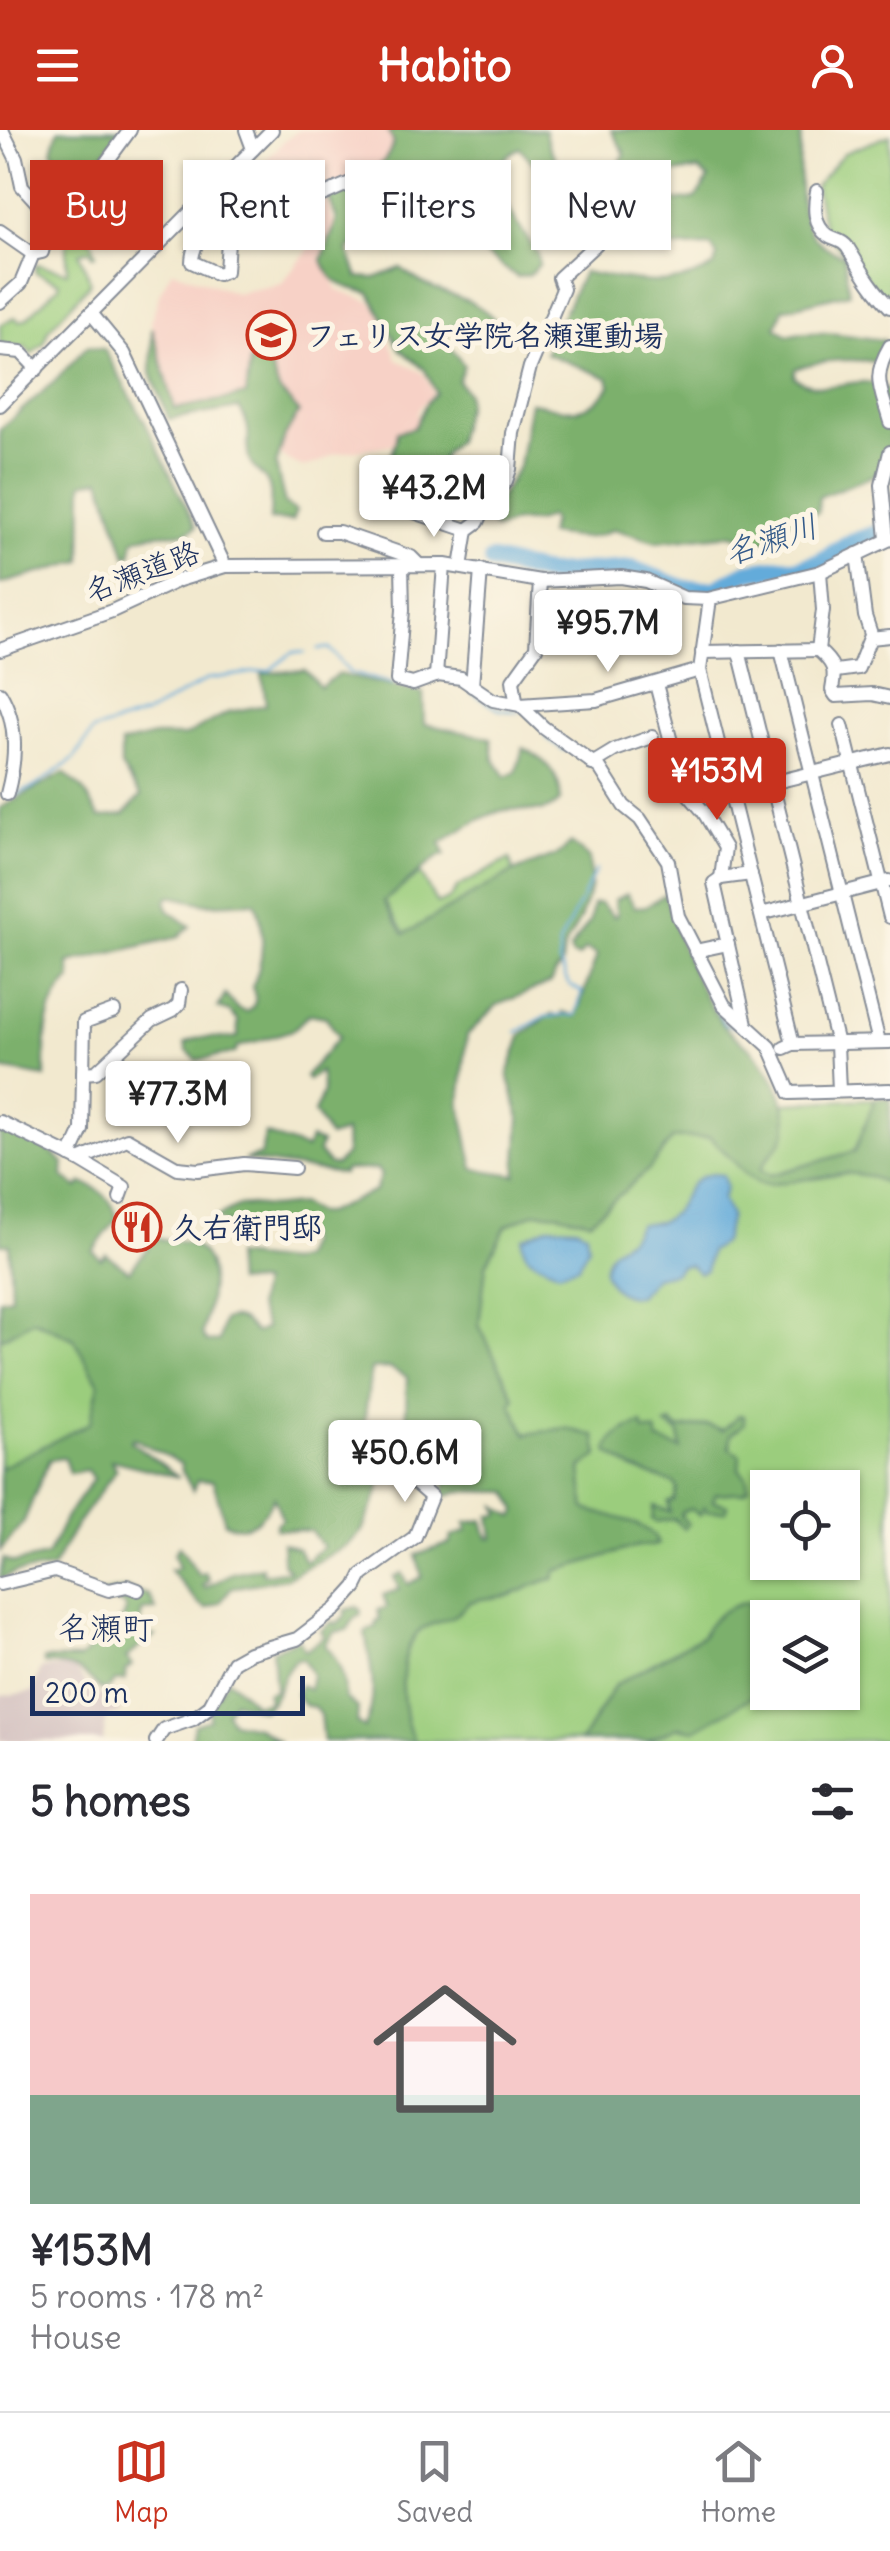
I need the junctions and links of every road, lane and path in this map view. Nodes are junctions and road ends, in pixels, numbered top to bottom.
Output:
1 (2, 130) edge
2 (130, 130) edge
3 (246, 130) edge
4 (272, 130) edge
5 (253, 149) junction
6 (108, 160) edge
7 (242, 160) edge
8 (818, 191) dead end
9 (30, 195) edge
10 (183, 220) edge
11 (0, 231) edge
12 (43, 250) edge
13 (194, 250) edge
14 (227, 250) edge
15 (589, 250) edge
16 (32, 254) junction
17 (3, 295) edge
18 (890, 308) edge
19 (91, 313) junction
20 (890, 346) edge
21 (0, 350) edge
22 (37, 369) junction
23 (0, 405) edge
24 (890, 422) edge
25 (890, 452) edge
26 (414, 512) dead end
27 (466, 530) junction
28 (323, 532) dead end
29 (887, 535) edge
30 (856, 554) junction
31 (444, 565) junction
32 (225, 566) junction
33 (402, 566) junction
34 (419, 566) junction
35 (461, 568) junction
36 (481, 570) junction
37 (820, 572) junction
38 (540, 581) junction
39 (710, 599) junction
40 (890, 636) edge
41 (872, 637) junction
42 (0, 650) edge
43 (781, 650) junction
44 (818, 650) junction
45 (740, 651) junction
46 (702, 652) junction
47 (700, 670) junction
48 (836, 671) junction
49 (436, 676) junction
50 (656, 684) junction
51 (472, 686) junction
52 (0, 693) edge
53 (890, 698) edge
54 (520, 704) junction
55 (842, 725) dead end
56 (659, 734) junction
57 (890, 754) edge
58 (852, 763) junction
59 (592, 764) junction
60 (812, 773) junction
61 (772, 783) junction
62 (731, 793) junction
63 (7, 794) dead end
64 (751, 874) junction
65 (721, 878) junction
66 (886, 882) edge
67 (842, 893) junction
68 (803, 903) junction
69 (761, 914) junction
70 (890, 916) edge
71 (728, 944) junction
72 (695, 951) junction
73 (180, 990) dead end
74 (114, 1011) dead end
75 (747, 1026) junction
76 (884, 1042) edge
77 (837, 1044) junction
78 (781, 1049) junction
79 (82, 1073) junction
80 (890, 1090) edge
81 (839, 1091) junction
82 (0, 1122) edge
83 (74, 1158) junction
84 (294, 1168) dead end
85 (120, 1198) dead end
86 (410, 1433) dead end
87 (0, 1584) edge
88 (138, 1590) dead end
89 (156, 1741) edge

1 - 9 street
2 - 6 street
3 - 5 street
4 - 5 street
5 - 7 street
8 - 18 street
10 - 19 street
11 - 16 street
12 - 16 street
13 - 14 street
15 - 27 street
16 - 17 street
19 - 22 street
19 - 32 street
20 - 24 street
21 - 22 street
22 - 23 street
25 - 29 street
26 - 27 street
27 - 35 street
28 - 34 street
29 - 30 street, 名瀬道路
30 - 37 street, 名瀬道路
30 - 41 street
31 - 34 street, 名瀬道路
31 - 35 street, 名瀬道路
31 - 49 street
32 - 33 street, 名瀬道路
32 - 42 street, 名瀬道路
33 - 34 street, 名瀬道路
33 - 49 street
35 - 36 street, 名瀬道路
36 - 38 street, 名瀬道路
36 - 51 street
37 - 39 street, 名瀬道路
37 - 44 street
38 - 39 street, 名瀬道路
38 - 54 street
39 - 46 street
40 - 41 street
41 - 48 street
43 - 44 street
43 - 45 street
43 - 60 street
44 - 48 street
45 - 46 street
45 - 61 street
46 - 47 street
47 - 50 street
47 - 62 street
48 - 53 street
49 - 51 street
50 - 54 street
50 - 56 street
51 - 54 street
52 - 63 street
54 - 59 street
55 - 58 street
56 - 59 street
56 - 65 street
57 - 58 street
58 - 60 street
58 - 66 street
59 - 72 street
60 - 61 street
60 - 67 street
61 - 62 street
61 - 68 street
62 - 64 street
64 - 65 street
64 - 69 street
65 - 71 street
66 - 67 street
66 - 70 street
67 - 68 street
67 - 76 street
68 - 69 street
68 - 77 street
69 - 78 street
71 - 72 street
71 - 75 street
72 - 75 street
73 - 79 street
74 - 79 street
75 - 78 street
76 - 77 street
77 - 78 street
77 - 81 street
78 - 81 street
79 - 83 street
80 - 81 street
82 - 83 street
83 - 84 street
83 - 85 street
86 - 89 street
87 - 88 street

